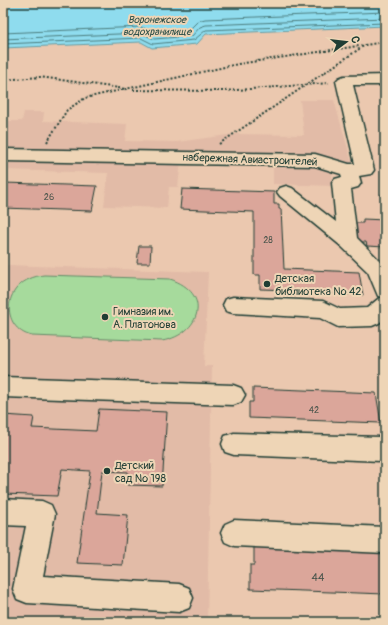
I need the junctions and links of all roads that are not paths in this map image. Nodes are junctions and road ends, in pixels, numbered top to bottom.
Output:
1 (385, 80) edge
2 (3, 155) edge
3 (349, 170) junction
4 (286, 192) dead end
5 (348, 241) junction
6 (385, 289) edge
7 (385, 305) edge
8 (233, 306) dead end
9 (3, 387) edge
10 (233, 395) dead end
11 (234, 444) dead end
12 (381, 449) dead end
13 (3, 512) edge
14 (234, 533) dead end
15 (385, 540) edge
16 (179, 598) dead end

1 - 3 street
2 - 3 street, набережная Авиастроителей
3 - 5 street
4 - 5 street
5 - 6 street
7 - 8 street
9 - 10 street
11 - 12 street
13 - 16 street
14 - 15 street

